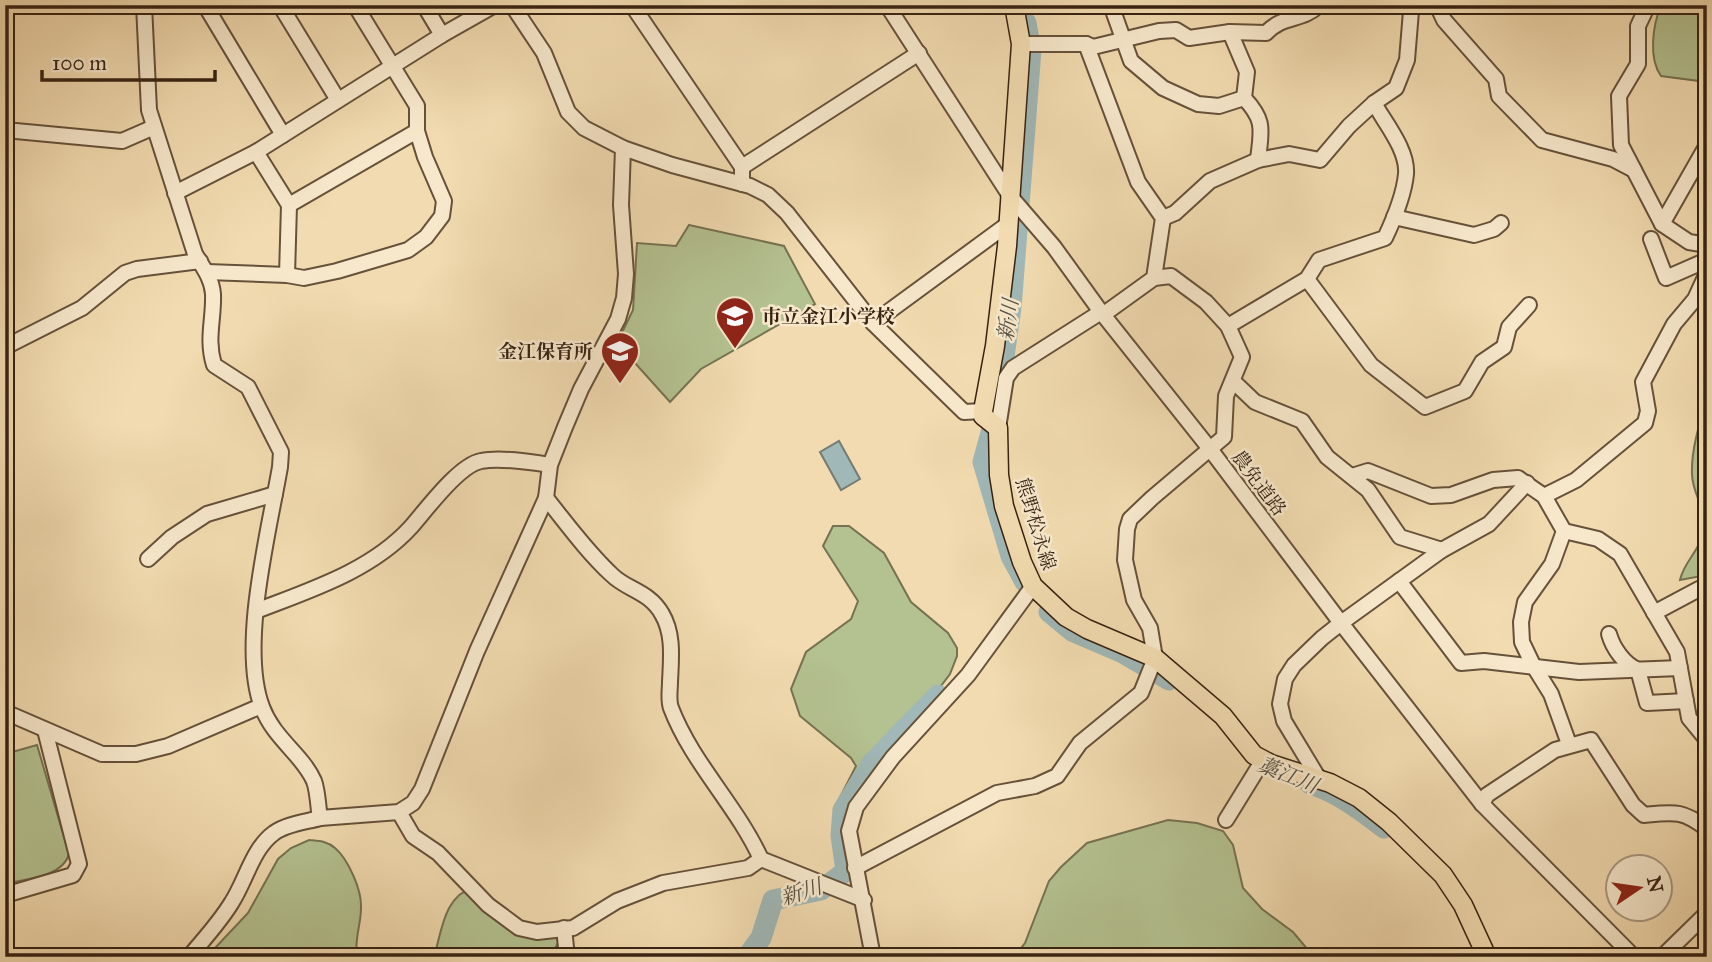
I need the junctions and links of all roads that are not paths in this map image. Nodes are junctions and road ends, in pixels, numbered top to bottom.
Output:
1 (144, 5) edge
2 (205, 5) edge
3 (280, 5) edge
4 (355, 5) edge
5 (424, 5) edge
6 (495, 5) edge
7 (512, 5) edge
8 (632, 5) edge
9 (887, 5) edge
10 (1014, 5) edge
11 (1111, 5) edge
12 (1319, 5) edge
13 (1417, 5) edge
14 (1437, 5) edge
15 (1648, 5) edge
16 (1230, 32) junction
17 (442, 35) junction
18 (1122, 40) junction
19 (1029, 43) junction
20 (1086, 44) junction
21 (919, 53) junction
22 (392, 66) junction
23 (1244, 98) junction
24 (338, 100) junction
25 (1374, 103) junction
26 (154, 127) junction
27 (5, 130) edge
28 (417, 131) junction
29 (283, 135) junction
30 (1707, 145) edge
31 (623, 148) junction
32 (256, 152) junction
33 (1258, 160) junction
34 (742, 167) junction
35 (1634, 170) junction
36 (742, 184) junction
37 (175, 193) junction
38 (1012, 198) junction
39 (289, 205) junction
40 (1394, 217) junction
41 (1163, 218) junction
42 (1501, 223) dead end
43 (1008, 224) junction
44 (1662, 224) junction
45 (1651, 239) dead end
46 (1707, 245) edge
47 (1707, 260) edge
48 (203, 267) junction
49 (1707, 273) edge
50 (286, 275) junction
51 (1154, 278) junction
52 (1307, 279) junction
53 (1529, 305) dead end
54 (1103, 313) junction
55 (873, 323) junction
56 (1228, 326) junction
57 (5, 347) edge
58 (1233, 381) junction
59 (991, 421) junction
60 (1210, 449) junction
61 (551, 464) junction
62 (1352, 476) junction
63 (1527, 483) junction
64 (275, 494) junction
65 (1544, 496) junction
66 (546, 498) junction
67 (1564, 531) junction
68 (1442, 550) junction
69 (148, 559) dead end
70 (1399, 581) junction
71 (1033, 586) junction
72 (1707, 589) edge
73 (256, 611) junction
74 (1654, 613) junction
75 (1341, 623) junction
76 (1609, 634) dead end
77 (1152, 664) junction
78 (1532, 665) junction
79 (1680, 668) junction
80 (1638, 670) junction
81 (1686, 701) junction
82 (261, 706) junction
83 (5, 712) edge
84 (45, 730) junction
85 (1707, 740) edge
86 (1569, 744) junction
87 (1260, 765) junction
88 (1319, 779) junction
89 (1482, 804) junction
90 (399, 811) junction
91 (320, 818) junction
92 (1226, 820) dead end
93 (1707, 830) edge
94 (761, 859) junction
95 (855, 868) junction
96 (5, 894) edge
97 (864, 900) junction
98 (1707, 913) edge
99 (564, 928) junction
100 (189, 957) edge
101 (567, 957) edge
102 (873, 957) edge
103 (1488, 957) edge
104 (1634, 957) edge
105 (1662, 957) edge

1 - 26 street
2 - 29 street
3 - 24 street
4 - 22 street
5 - 17 street
6 - 17 street
7 - 31 street
8 - 34 street
9 - 21 street, 農免道路
10 - 19 main road, 熊野松永線
11 - 18 street
12 - 16 street
13 - 25 street
14 - 35 street
15 - 35 street
16 - 18 street
16 - 23 street
17 - 22 street
18 - 20 street
18 - 23 street
19 - 20 street
19 - 38 main road, 熊野松永線
20 - 41 street
21 - 34 street
21 - 38 street, 農免道路
22 - 24 street
22 - 28 street
23 - 33 street
24 - 29 street
25 - 33 street
25 - 40 street
26 - 27 street
26 - 37 street
28 - 39 street
28 - 50 street
29 - 32 street
30 - 44 street
31 - 36 street
31 - 61 street
32 - 37 street
32 - 39 street
33 - 41 street
34 - 36 street
35 - 44 street
36 - 55 street
37 - 48 street
38 - 43 main road, 熊野松永線
38 - 54 street, 農免道路
39 - 50 street
40 - 42 street
40 - 52 street
41 - 51 street
43 - 55 street
43 - 59 main road, 熊野松永線
44 - 46 street
45 - 47 street
48 - 50 street
48 - 57 street
48 - 64 street
49 - 65 street
51 - 54 street
51 - 56 street
52 - 53 street
52 - 56 street
54 - 59 street
54 - 60 street, 農免道路
55 - 59 street
56 - 58 street
58 - 60 street
58 - 62 street
59 - 71 main road, 熊野松永線
60 - 75 street, 農免道路
60 - 77 street
61 - 66 street
61 - 73 street
62 - 63 street
62 - 68 street
63 - 65 street
63 - 68 street
64 - 69 street
64 - 73 street
65 - 67 street
66 - 90 street
66 - 94 street
67 - 74 street
67 - 78 street
68 - 70 street
70 - 75 street
70 - 78 street
71 - 77 main road, 熊野松永線
71 - 95 street
72 - 74 street
73 - 82 street
74 - 79 street
75 - 88 street
75 - 89 street, 農免道路
76 - 80 street
77 - 87 main road, 熊野松永線
77 - 95 street
78 - 80 street
78 - 86 street
79 - 80 street
79 - 81 street
80 - 81 street
81 - 85 street
82 - 84 street
82 - 91 street
83 - 84 street
84 - 96 street
86 - 89 street
86 - 93 street
87 - 88 main road, 熊野松永線
87 - 92 street
88 - 103 main road, 熊野松永線
89 - 104 street, 農免道路
90 - 91 street
90 - 99 street
91 - 100 street
94 - 97 street
94 - 99 street
95 - 97 street
97 - 102 street
98 - 105 street
99 - 101 street

